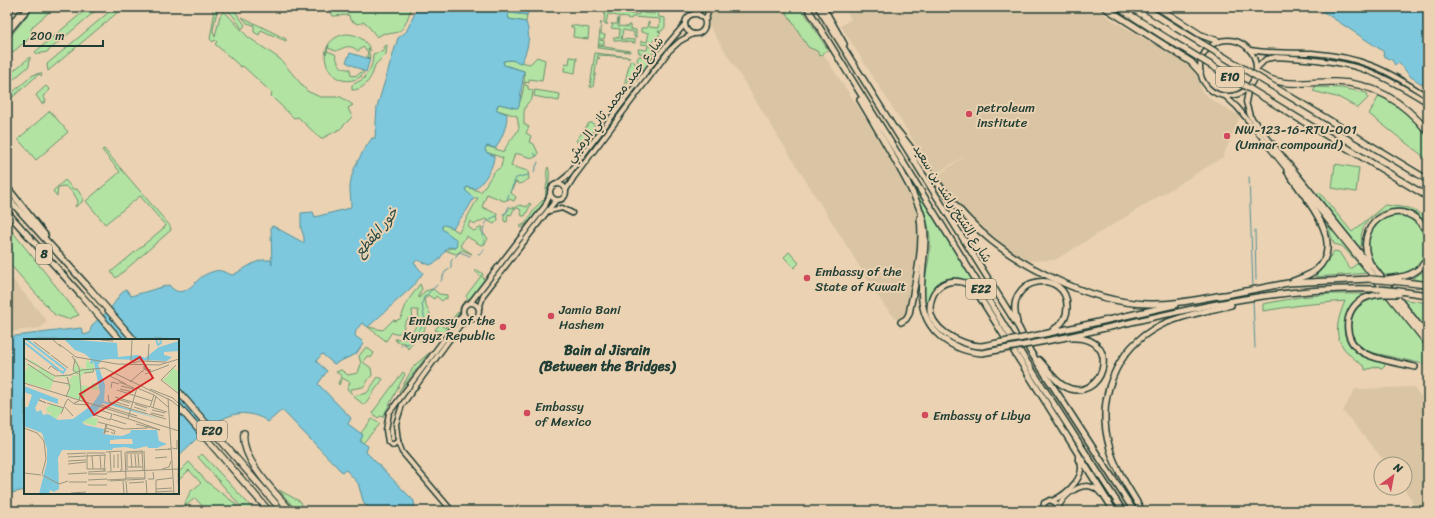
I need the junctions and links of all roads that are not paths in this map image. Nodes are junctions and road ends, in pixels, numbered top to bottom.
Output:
1 (12, 7) edge
2 (26, 7) edge
3 (29, 7) edge
4 (704, 7) edge
5 (714, 7) edge
6 (804, 7) edge
7 (807, 7) edge
8 (818, 7) edge
9 (823, 7) edge
10 (1104, 7) edge
11 (1118, 7) edge
12 (1143, 7) edge
13 (1157, 7) edge
14 (7, 13) edge
15 (693, 14) junction
16 (706, 20) junction
17 (685, 24) junction
18 (818, 24) junction
19 (7, 28) edge
20 (7, 33) edge
21 (693, 34) junction
22 (1218, 41) junction
23 (1250, 50) junction
24 (1340, 56) junction
25 (1314, 60) junction
26 (843, 65) junction
27 (857, 70) junction
28 (1257, 70) junction
29 (1200, 72) junction
30 (1249, 87) junction
31 (1225, 96) junction
32 (1428, 97) edge
33 (1428, 103) edge
34 (889, 119) junction
35 (1428, 132) edge
36 (1270, 147) junction
37 (1428, 180) edge
38 (557, 184) junction
39 (7, 187) edge
40 (566, 190) junction
41 (550, 194) junction
42 (7, 197) edge
43 (1428, 197) edge
44 (556, 200) junction
45 (917, 202) junction
46 (7, 212) edge
47 (547, 212) junction
48 (572, 212) dead end
49 (1428, 234) edge
50 (58, 254) junction
51 (1428, 256) edge
52 (1378, 275) junction
53 (1370, 279) junction
54 (1288, 283) junction
55 (1428, 285) edge
56 (90, 289) joint
57 (1381, 292) junction
58 (81, 295) joint
59 (1223, 295) junction
60 (1428, 295) edge
61 (1237, 301) junction
62 (471, 302) junction
63 (479, 308) junction
64 (463, 314) junction
65 (470, 320) junction
66 (901, 322) dead end
67 (1019, 328) junction
68 (1049, 333) junction
69 (1428, 337) edge
70 (1062, 338) junction
71 (119, 339) edge
72 (133, 339) edge
73 (1428, 344) edge
74 (1030, 351) junction
75 (1415, 367) dead end
76 (179, 392) edge
77 (179, 407) edge
78 (244, 433) dead end
79 (398, 441) junction
80 (1071, 443) junction
81 (1052, 500) junction
82 (1057, 509) edge
83 (1113, 509) edge
84 (450, 510) edge
85 (1042, 510) edge
86 (269, 511) edge
87 (282, 511) edge
88 (291, 511) edge
89 (1123, 511) edge
90 (1134, 511) edge
91 (1142, 511) edge

1 - 14 highway
2 - 19 highway
3 - 20 highway
4 - 15 main road
5 - 16 main road
6 - 18 highway
7 - 18 highway, شارع الشيخ راشد بن سعيد / E22
8 - 27 highway, شارع الشيخ راشد بن سعيد / E22
9 - 27 highway
10 - 29 highway
11 - 43 highway, E10, bridge
12 - 37 highway, E10, bridge
13 - 22 highway
15 - 16 main road
15 - 17 main road
16 - 21 main road
17 - 21 main road
17 - 38 main road, شارع حمد محمد ثاني الرميثي
18 - 26 highway, شارع الشيخ راشد بن سعيد / E22
21 - 40 main road, شارع حمد محمد ثاني الرميثي
22 - 23 main road
22 - 29 main road
23 - 24 main road
23 - 28 main road
24 - 25 main road
24 - 32 main road
25 - 28 main road
25 - 33 main road
26 - 45 highway
26 - 89 highway, شارع الشيخ راشد بن سعيد / E22
27 - 34 highway, شارع الشيخ راشد بن سعيد / E22
28 - 30 main road
28 - 35 highway
29 - 31 main road
30 - 31 main road
30 - 52 main road
31 - 36 main road
34 - 59 highway
34 - 67 highway, شارع الشيخ راشد بن سعيد / E22
36 - 54 highway
36 - 73 highway
38 - 40 main road
38 - 41 main road
39 - 50 highway
40 - 44 main road
41 - 44 main road
41 - 62 main road
42 - 50 highway, 8
44 - 47 main road
45 - 66 highway
45 - 70 highway, bridge
46 - 58 highway, 8
47 - 48 main road
47 - 63 main road
49 - 52 highway
50 - 56 highway, 8
51 - 53 highway, bridge
52 - 69 highway
53 - 54 highway
53 - 55 highway, bridge
54 - 59 highway
56 - 72 highway
57 - 60 highway, bridge
57 - 61 highway
57 - 75 highway
58 - 71 highway
59 - 68 highway
61 - 70 highway
61 - 91 highway
62 - 63 main road
62 - 64 main road
63 - 65 main road
64 - 65 main road
64 - 79 main road
65 - 79 main road
67 - 68 highway
67 - 74 highway, شارع الشيخ راشد بن سعيد / E22
68 - 80 highway, bridge
70 - 74 highway
74 - 90 highway, شارع الشيخ راشد بن سعيد / E22
76 - 87 highway, E20
77 - 86 highway, E20
78 - 88 highway
79 - 84 main road
80 - 81 main road
80 - 83 highway
81 - 82 main road
81 - 85 main road
82 - 83 main road

